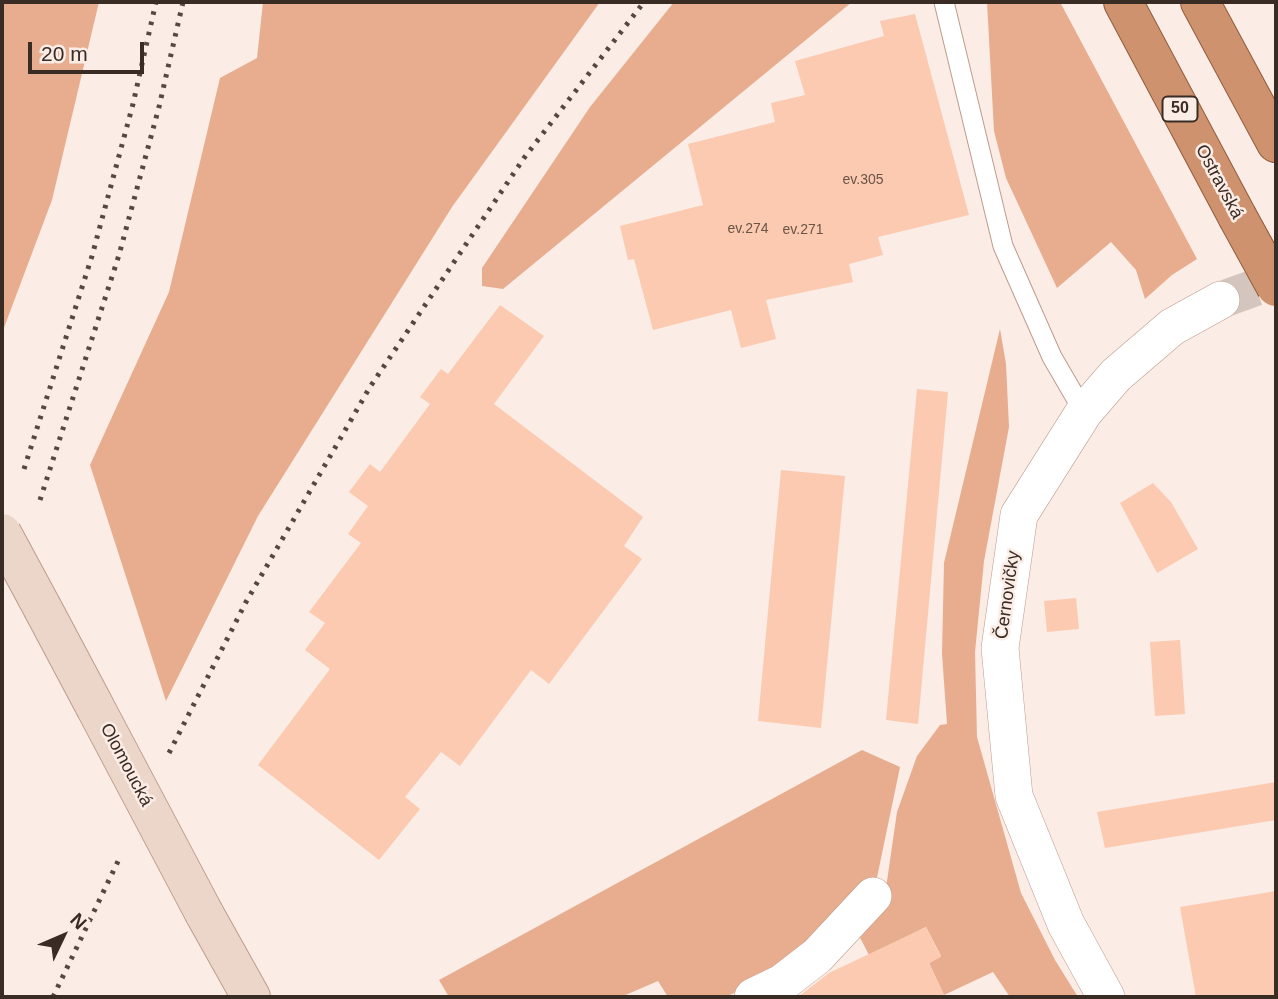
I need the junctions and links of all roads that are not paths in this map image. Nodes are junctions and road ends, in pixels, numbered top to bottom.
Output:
1 (944, 2) edge
2 (1123, 2) edge
3 (1200, 2) edge
4 (1276, 143) edge
5 (1276, 287) edge
6 (1221, 300) tunnel mouth
7 (1084, 412) junction
8 (2, 533) edge
9 (873, 896) dead end
10 (775, 992) edge
11 (251, 997) edge
12 (1106, 997) edge

1 - 7 lane
2 - 5 highway, Ostravská / 50, bridge
3 - 4 highway
6 - 7 street, Černovičky
7 - 12 street, Černovičky
8 - 11 main road, Olomoucká, bridge
9 - 10 street

